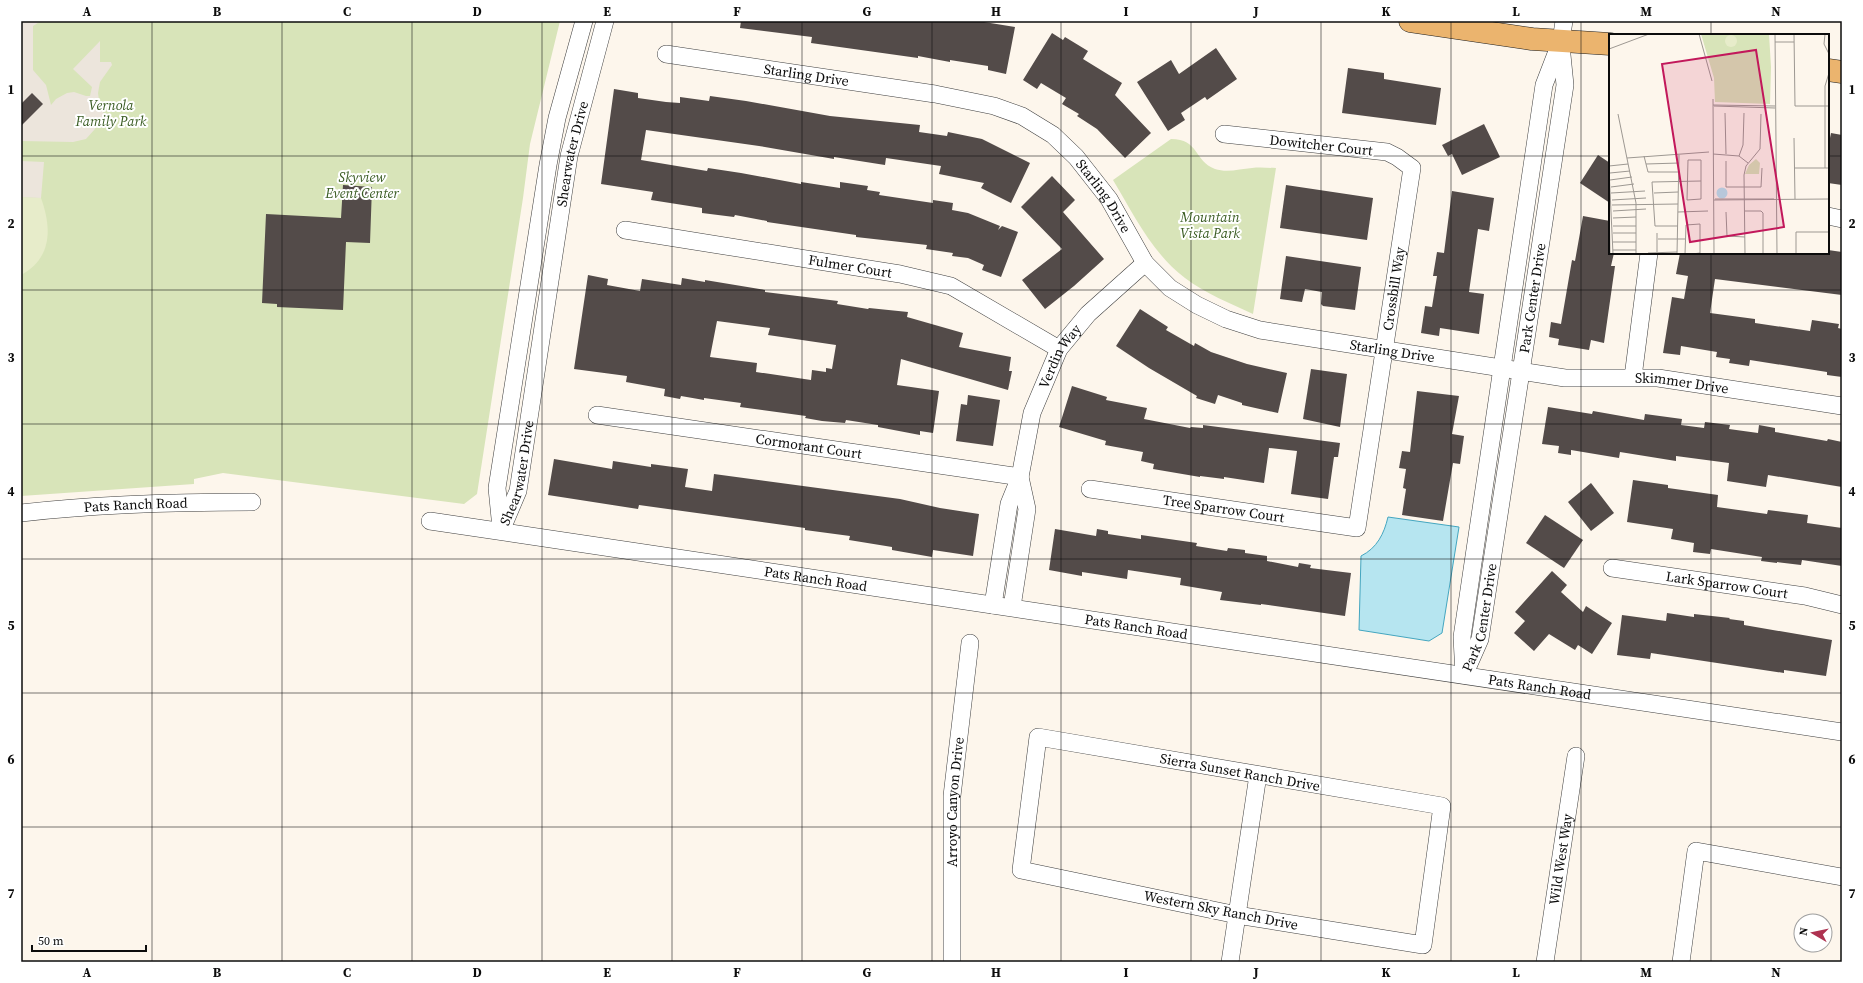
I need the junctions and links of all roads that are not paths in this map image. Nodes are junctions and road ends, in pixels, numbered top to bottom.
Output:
1 (584, 21) edge
2 (605, 21) edge
3 (1410, 21) edge
4 (1562, 31) edge
5 (1609, 44) edge
6 (666, 54) dead end
7 (1829, 70) edge
8 (1842, 72) edge
9 (1224, 134) dead end
10 (1412, 168) joint
11 (1829, 216) edge
12 (1842, 219) edge
13 (625, 230) dead end
14 (1649, 254) edge
15 (1145, 263) junction
16 (1059, 349) junction
17 (1385, 350) junction
18 (1502, 368) junction
19 (1521, 371) junction
20 (1633, 377) junction
21 (1842, 406) edge
22 (597, 415) dead end
23 (1020, 477) junction
24 (1090, 489) dead end
25 (252, 502) dead end
26 (21, 513) edge
27 (430, 521) dead end
28 (1357, 528) joint
29 (501, 531) junction
30 (1612, 568) dead end
31 (993, 605) junction
32 (1842, 605) edge
33 (1012, 607) junction
34 (970, 643) dead end
35 (1464, 675) junction
36 (1842, 732) edge
37 (1576, 756) dead end
38 (1258, 775) junction
39 (1021, 870) joint
40 (1842, 877) edge
41 (1237, 914) junction
42 (1422, 944) joint
43 (953, 962) edge
44 (1230, 962) edge
45 (1545, 962) edge
46 (1681, 962) edge

1 - 29 street, Shearwater Drive
2 - 29 street, Shearwater Drive
3 - 4 main road
4 - 5 main road
4 - 18 street, Park Center Drive
4 - 19 street, Park Center Drive
6 - 15 street, Starling Drive
7 - 8 main road
9 - 10 street, Dowitcher Court
10 - 17 street, Crossbill Way
11 - 12 street
13 - 16 street, Fulmer Court
14 - 20 street
15 - 16 street, Verdin Way
15 - 17 street, Starling Drive
16 - 23 street, Verdin Way
17 - 18 street, Starling Drive
17 - 28 street, Crossbill Way
18 - 19 street, Starling Drive
18 - 35 street, Park Center Drive
19 - 20 street, Skimmer Drive
19 - 35 street, Park Center Drive
20 - 21 street, Skimmer Drive
22 - 23 street, Cormorant Court
23 - 31 street, Verdin Way
23 - 33 street, Verdin Way
24 - 28 street, Tree Sparrow Court
25 - 26 street, Pats Ranch Road
27 - 29 street, Pats Ranch Road
29 - 31 street, Pats Ranch Road
30 - 32 street, Lark Sparrow Court
31 - 33 street, Pats Ranch Road
33 - 35 street, Pats Ranch Road
34 - 43 street, Arroyo Canyon Drive
35 - 36 street, Pats Ranch Road
37 - 45 street, Wild West Way
38 - 39 street, Sierra Sunset Ranch Drive
38 - 41 street
38 - 42 street, Sierra Sunset Ranch Drive
39 - 41 street, Western Sky Ranch Drive
40 - 46 street
41 - 42 street, Western Sky Ranch Drive
41 - 44 street

